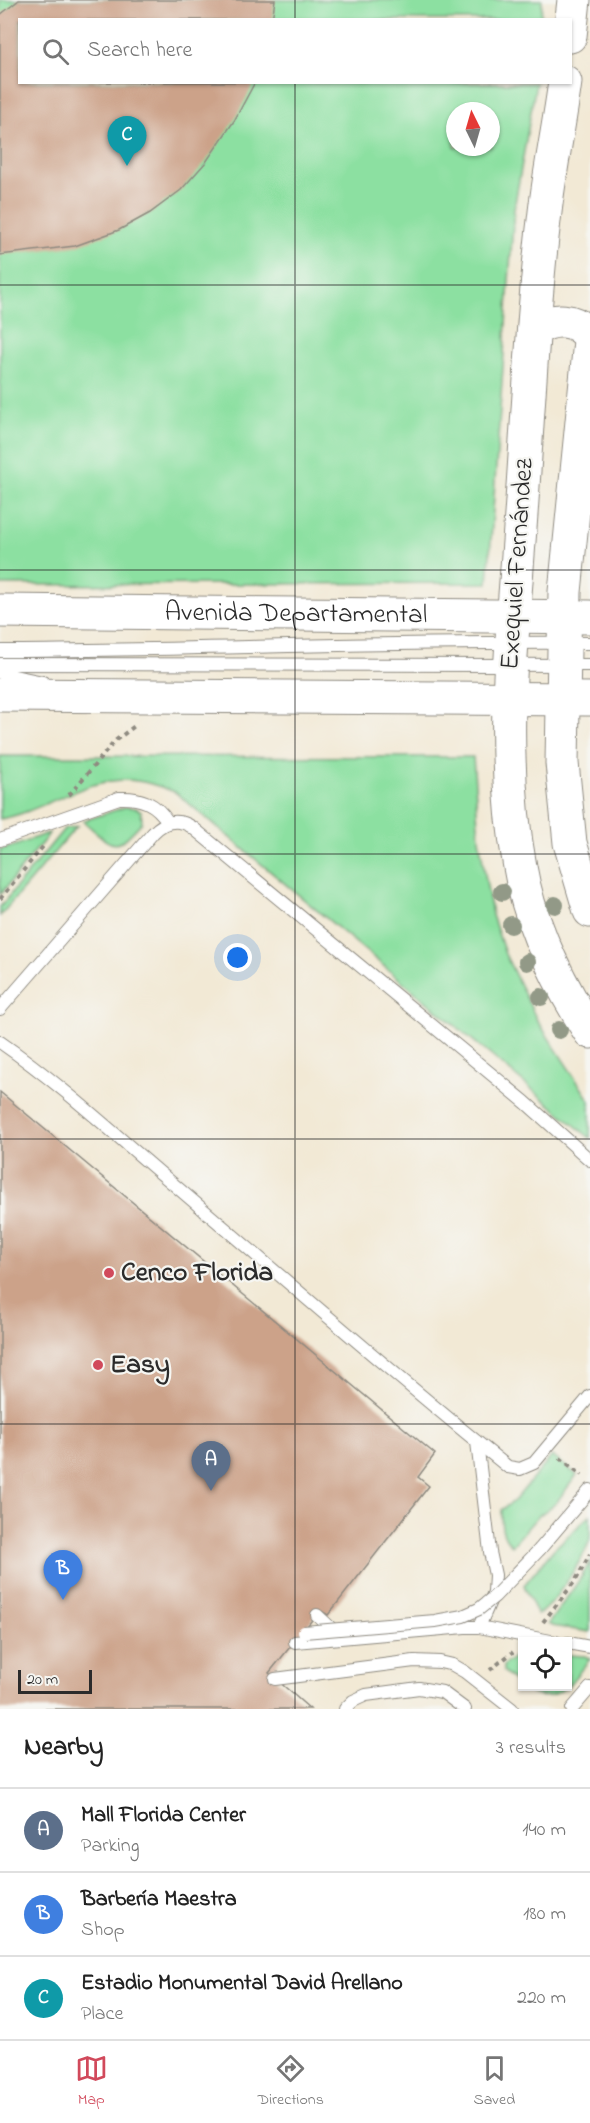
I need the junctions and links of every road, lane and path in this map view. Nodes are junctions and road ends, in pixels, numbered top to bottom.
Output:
1 (574, 0) edge
2 (572, 18) edge
3 (565, 84) edge
4 (534, 330) junction
5 (590, 339) edge
6 (0, 611) edge
7 (513, 641) junction
8 (577, 642) edge
9 (0, 651) edge
10 (0, 664) edge
11 (0, 673) edge
12 (0, 695) edge
13 (105, 695) junction
14 (510, 698) junction
15 (576, 699) edge
16 (168, 822) junction
17 (0, 840) edge
18 (590, 911) edge
19 (0, 1009) edge
20 (590, 1032) edge
21 (0, 1042) edge
22 (590, 1160) edge
23 (590, 1396) edge
24 (477, 1442) junction
25 (546, 1447) junction
26 (584, 1477) dead end
27 (590, 1490) edge
28 (590, 1554) edge
29 (317, 1615) dead end
30 (480, 1627) junction
31 (332, 1629) junction
32 (304, 1632) dead end
33 (528, 1637) joint
34 (295, 1642) dead end
35 (572, 1644) edge
36 (590, 1647) edge
37 (276, 1679) dead end
38 (590, 1688) edge
39 (345, 1709) edge
40 (465, 1709) edge
41 (512, 1709) edge
42 (572, 1709) edge

1 - 2 main road
3 - 4 main road, Exequiel Fernández
4 - 5 main road
4 - 7 main road, Exequiel Fernández
5 - 8 main road, Exequiel Fernández
6 - 7 main road, Avenida Departamental
7 - 8 main road, Avenida Departamental
7 - 8 lane
7 - 9 lane
7 - 10 lane
7 - 14 main road, Exequiel Fernández
8 - 15 main road, Exequiel Fernández
11 - 13 lane
12 - 13 main road
13 - 14 main road
14 - 15 main road
14 - 20 main road, Exequiel Fernández
15 - 18 main road, Exequiel Fernández
16 - 17 lane
16 - 19 lane
16 - 22 lane
21 - 24 lane
23 - 25 lane
24 - 25 lane
24 - 30 lane
25 - 26 path
27 - 31 lane, bridge
28 - 33 path
29 - 31 lane
30 - 33 lane
30 - 34 lane
31 - 32 lane, bridge
35 - 36 lane
37 - 41 lane
38 - 42 lane
39 - 40 lane

